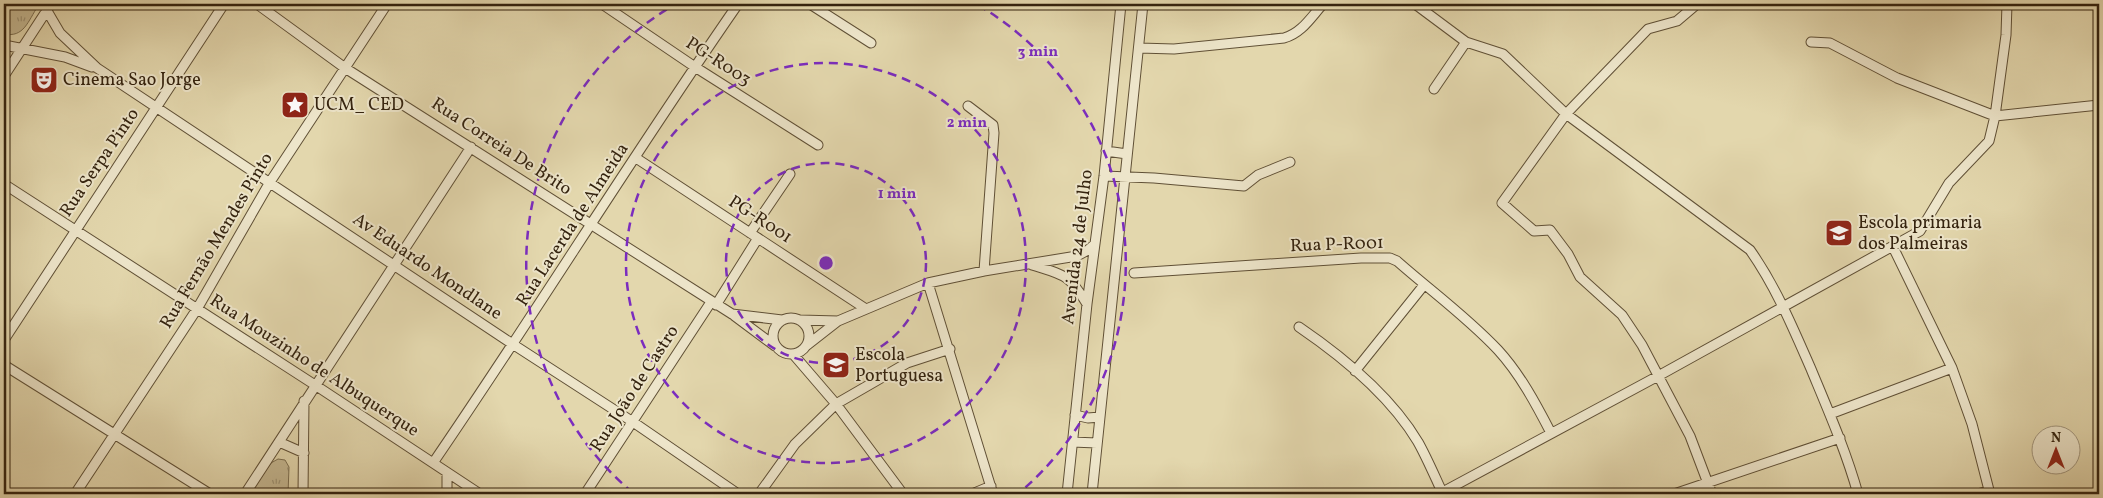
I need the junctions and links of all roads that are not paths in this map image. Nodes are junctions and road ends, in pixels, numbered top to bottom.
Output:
1 (224, 4) edge
2 (257, 4) edge
3 (387, 4) edge
4 (602, 4) edge
5 (738, 4) edge
6 (810, 4) edge
7 (1121, 4) edge
8 (1143, 4) edge
9 (1323, 4) edge
10 (1415, 4) edge
11 (1697, 4) edge
12 (2007, 4) edge
13 (47, 6) edge
14 (1466, 42) junction
15 (1811, 42) dead end
16 (871, 43) dead end
17 (4, 45) edge
18 (1139, 48) junction
19 (23, 49) junction
20 (694, 67) junction
21 (96, 68) junction
22 (345, 68) junction
23 (4, 76) edge
24 (1434, 89) dead end
25 (2099, 105) edge
26 (968, 106) dead end
27 (156, 108) junction
28 (1566, 114) junction
29 (1995, 116) junction
30 (818, 145) dead end
31 (471, 146) junction
32 (1106, 152) junction
33 (1127, 154) junction
34 (636, 158) junction
35 (1290, 162) dead end
36 (790, 174) dead end
37 (1104, 176) junction
38 (1125, 177) junction
39 (270, 182) junction
40 (4, 184) edge
41 (592, 224) junction
42 (75, 230) junction
43 (754, 236) junction
44 (1096, 244) junction
45 (1893, 247) junction
46 (1029, 264) junction
47 (394, 265) junction
48 (984, 271) junction
49 (1134, 273) dead end
50 (928, 283) junction
51 (1424, 285) junction
52 (713, 303) junction
53 (1087, 304) junction
54 (1784, 307) junction
55 (196, 309) junction
56 (866, 309) junction
57 (732, 314) junction
58 (782, 320) junction
59 (800, 320) junction
60 (838, 321) junction
61 (1298, 327) dead end
62 (4, 340) edge
63 (514, 346) junction
64 (775, 346) junction
65 (806, 346) junction
66 (950, 349) junction
67 (793, 354) junction
68 (4, 365) edge
69 (1952, 368) junction
70 (1355, 371) junction
71 (1660, 375) junction
72 (315, 385) junction
73 (304, 401) junction
74 (836, 404) junction
75 (1830, 414) junction
76 (1075, 415) junction
77 (1100, 417) junction
78 (633, 422) junction
79 (114, 434) junction
80 (1551, 434) junction
81 (1840, 438) junction
82 (279, 442) junction
83 (1072, 442) junction
84 (1097, 443) junction
85 (304, 453) junction
86 (433, 463) junction
87 (447, 473) junction
88 (1709, 482) junction
89 (992, 490) edge
90 (1990, 493) edge
91 (75, 494) edge
92 (210, 494) edge
93 (245, 494) edge
94 (303, 494) edge
95 (447, 494) edge
96 (480, 494) edge
97 (585, 494) edge
98 (738, 494) edge
99 (759, 494) edge
100 (903, 494) edge
101 (972, 494) edge
102 (1067, 494) edge
103 (1092, 494) edge
104 (1441, 494) edge
105 (1674, 494) edge
106 (1712, 494) edge
107 (1858, 494) edge
108 (1977, 494) edge

1 - 27 street, Rua Serpa Pinto
2 - 22 street, Rua Correia De Brito
3 - 22 street, Rua Fernão Mendes Pinto
4 - 20 street, PG-R003
5 - 20 street, Rua Lacerda de Almeida
6 - 16 street
7 - 32 street, Avenida 24 de Julho
8 - 18 street
9 - 18 street
10 - 14 street
11 - 28 street
12 - 29 street
13 - 19 street
13 - 21 street
14 - 24 street
14 - 28 street
15 - 29 street
17 - 19 street
18 - 33 street
19 - 21 street
19 - 23 street
20 - 30 street, PG-R003
20 - 34 street, Rua Lacerda de Almeida
21 - 27 street, Av Eduardo Mondlane
22 - 31 street, Rua Correia De Brito
22 - 39 street, Rua Fernão Mendes Pinto
25 - 29 street
26 - 48 street
27 - 39 street, Av Eduardo Mondlane
27 - 42 street, Rua Serpa Pinto
28 - 54 street
28 - 71 street
29 - 45 street
31 - 41 street, Rua Correia De Brito
31 - 47 street
32 - 33 street
32 - 37 street, Avenida 24 de Julho
33 - 38 street
34 - 41 street, Rua Lacerda de Almeida
34 - 43 street, PG-R001
35 - 38 street
36 - 43 street, Rua João de Castro
37 - 38 street
37 - 44 street, Avenida 24 de Julho
38 - 77 street
39 - 47 street, Av Eduardo Mondlane
39 - 55 street, Rua Fernão Mendes Pinto
40 - 42 street, Rua Mouzinho de Albuquerque
41 - 52 street, Rua Correia De Brito
41 - 63 street, Rua Lacerda de Almeida
42 - 55 street, Rua Mouzinho de Albuquerque
42 - 62 street, Rua Serpa Pinto
43 - 52 street, Rua João de Castro
43 - 56 street, PG-R001
44 - 46 street
44 - 53 street, Avenida 24 de Julho
45 - 54 street
45 - 69 street
46 - 48 street
46 - 53 street
47 - 63 street, Av Eduardo Mondlane
47 - 72 street
48 - 50 street
49 - 51 street, Rua P-R001
50 - 56 street
50 - 66 street
51 - 70 street
51 - 80 street, Rua P-R001
52 - 57 street, Rua Correia De Brito
52 - 78 street, Rua João de Castro
53 - 76 street, Avenida 24 de Julho
54 - 71 street
54 - 75 street
55 - 72 street, Rua Mouzinho de Albuquerque
55 - 79 street, Rua Fernão Mendes Pinto
56 - 60 street
57 - 58 street
57 - 64 street, Rua Correia De Brito
58 - 59 street
58 - 64 street
59 - 60 street
59 - 65 street
60 - 65 street
61 - 70 street
63 - 78 street, Av Eduardo Mondlane
63 - 86 street, Rua Lacerda de Almeida
64 - 67 street
65 - 67 street
66 - 74 street
66 - 89 street
67 - 74 street
68 - 79 street
69 - 75 street
69 - 90 street
70 - 104 street
71 - 80 street
71 - 88 street
72 - 73 street
72 - 86 street, Rua Mouzinho de Albuquerque
73 - 82 street
73 - 85 street
74 - 99 street
74 - 100 street
75 - 81 street
76 - 77 street
76 - 83 street, Avenida 24 de Julho
77 - 84 street
78 - 97 street, Rua João de Castro
78 - 98 street, Av Eduardo Mondlane
79 - 91 street, Rua Fernão Mendes Pinto
79 - 92 street
80 - 104 street
81 - 88 street
81 - 107 street
82 - 85 street
82 - 93 street
83 - 84 street
83 - 102 street, Avenida 24 de Julho
84 - 103 street
85 - 94 street
86 - 87 street, Rua Mouzinho de Albuquerque
87 - 95 street
87 - 96 street, Rua Mouzinho de Albuquerque
88 - 105 street
88 - 106 street
89 - 101 street
90 - 108 street

